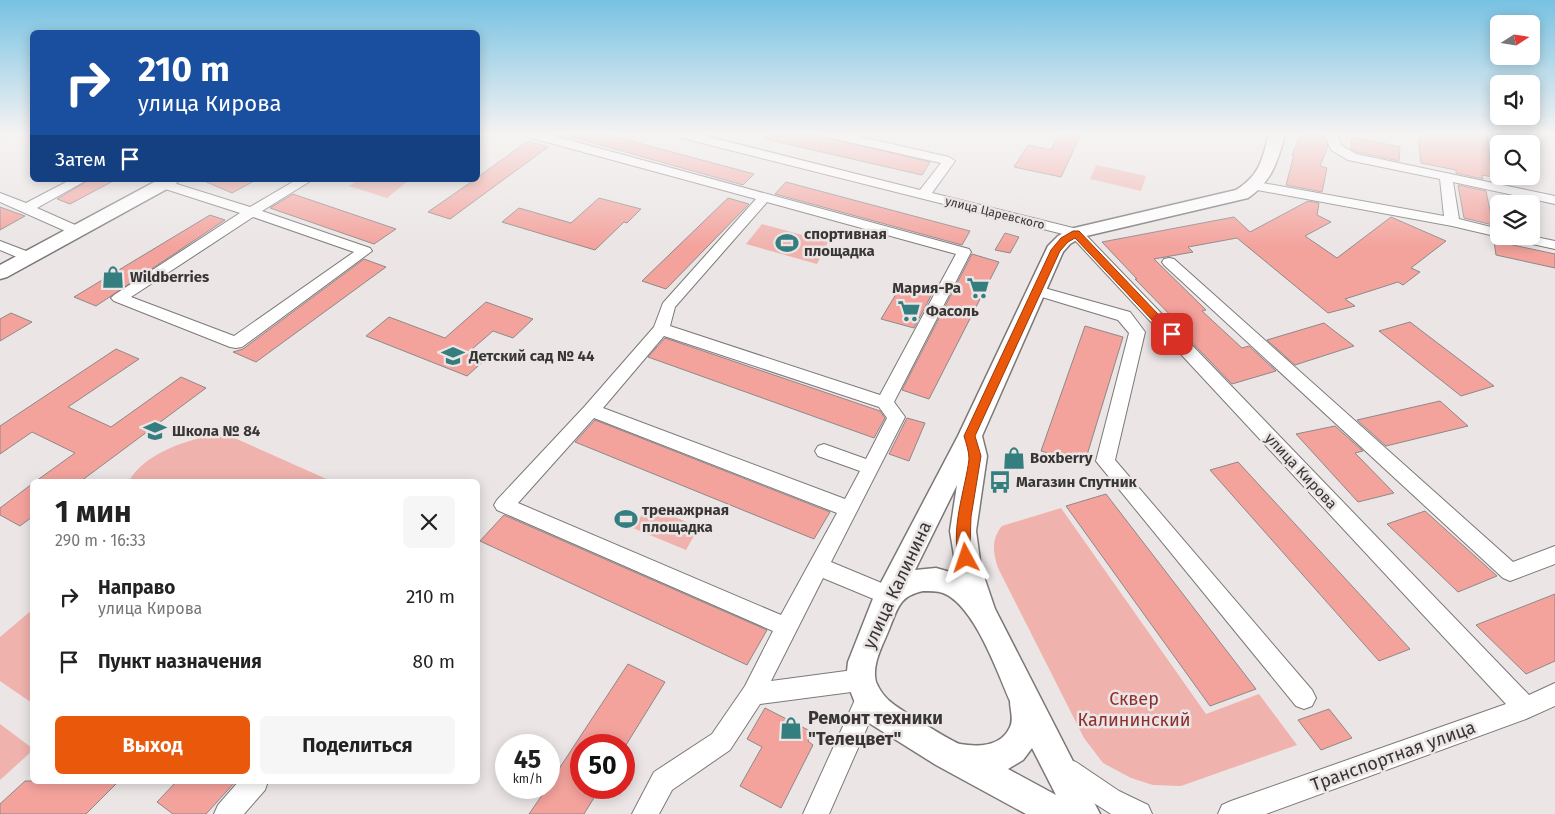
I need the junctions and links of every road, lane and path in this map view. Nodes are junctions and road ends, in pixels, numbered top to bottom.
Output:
1 (672, 172) edge
2 (832, 172) edge
3 (941, 172) edge
4 (1266, 172) edge
5 (1422, 172) edge
6 (1446, 177) junction
7 (76, 182) edge
8 (167, 182) edge
9 (302, 182) edge
10 (1257, 186) junction
11 (923, 195) junction
12 (765, 197) junction
13 (0, 198) edge
14 (1555, 200) edge
15 (26, 208) junction
16 (252, 212) junction
17 (1452, 222) junction
18 (77, 231) junction
19 (1490, 231) edge
20 (1076, 233) junction
21 (1540, 242) edge
22 (0, 245) edge
23 (1555, 245) edge
24 (29, 257) junction
25 (1169, 262) dead end
26 (0, 273) edge
27 (1037, 291) junction
28 (661, 329) junction
29 (885, 403) junction
30 (591, 410) junction
31 (970, 436) junction
32 (824, 451) dead end
33 (871, 468) junction
34 (849, 509) junction
35 (1555, 555) edge
36 (818, 566) junction
37 (888, 596) junction
38 (982, 611) junction
39 (786, 627) junction
40 (865, 689) junction
41 (1021, 690) junction
42 (753, 694) junction
43 (1555, 694) edge
44 (1304, 698) dead end
45 (1526, 708) junction
46 (947, 754) junction
47 (1056, 763) junction
48 (253, 784) edge
49 (227, 814) edge
50 (646, 814) edge
51 (816, 814) edge
52 (1059, 814) edge
53 (1084, 814) edge
54 (1139, 814) edge
55 (1231, 814) edge

1 - 12 street
2 - 11 street, улица Царевского
3 - 11 street
4 - 10 main road
5 - 6 street
6 - 14 street
6 - 17 street
7 - 15 street
8 - 16 street
8 - 18 main road
9 - 16 street
10 - 17 street
10 - 20 main road, улица Калинина
11 - 20 street, улица Царевского
12 - 28 street
12 - 29 street
13 - 15 street
15 - 18 street
16 - 16 street
17 - 19 street
18 - 24 main road
20 - 27 main road, улица Калинина
20 - 45 street, улица Кирова
21 - 23 street
22 - 24 street
24 - 26 main road
25 - 35 street
27 - 31 main road, улица Калинина
27 - 44 street
28 - 29 street
28 - 30 street
29 - 33 street
30 - 34 street
30 - 39 street
31 - 37 main road, улица Калинина
31 - 38 main road
32 - 33 street
33 - 34 street
34 - 36 street
36 - 37 street
36 - 39 street
37 - 38 main road
37 - 40 main road, улица Калинина
38 - 41 main road
39 - 42 street
40 - 42 street
40 - 46 main road
40 - 51 street
41 - 46 main road
41 - 47 main road
42 - 50 street
43 - 45 street, Транспортная улица
45 - 55 street, Транспортная улица
46 - 52 main road
47 - 53 main road
47 - 54 street
48 - 49 street

